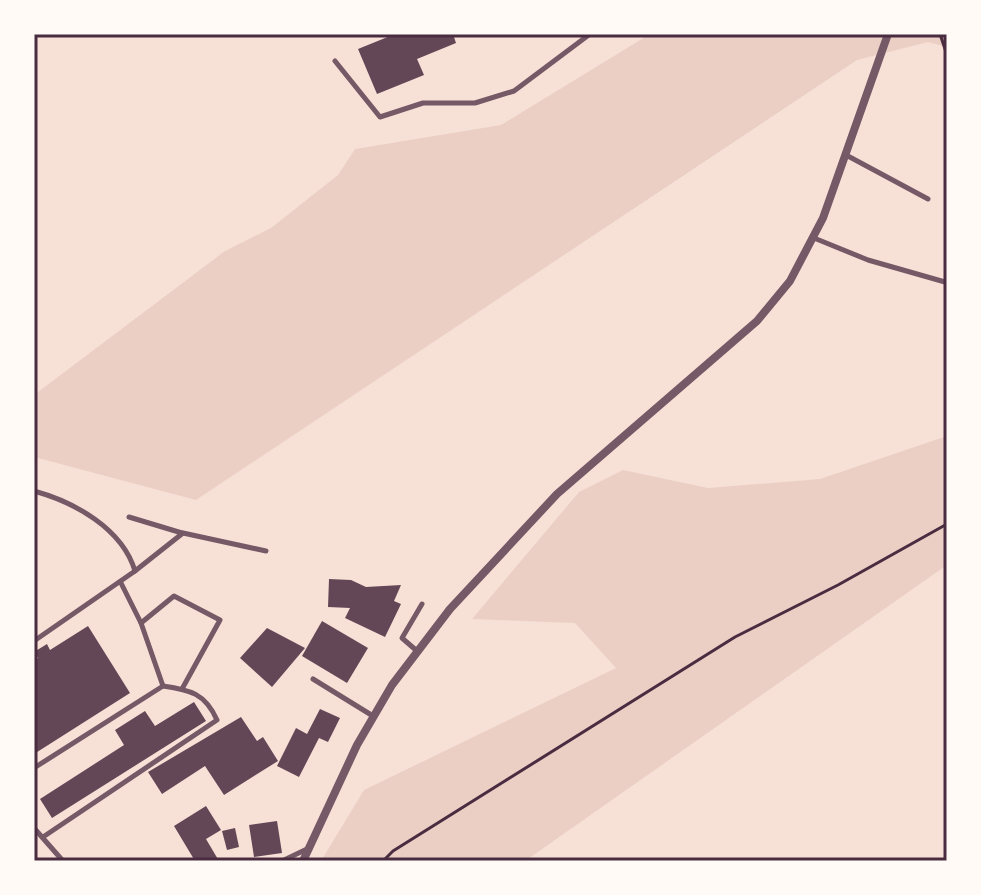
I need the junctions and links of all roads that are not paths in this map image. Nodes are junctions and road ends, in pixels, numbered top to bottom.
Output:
1 (590, 34) edge
2 (888, 34) edge
3 (335, 61) dead end
4 (846, 155) junction
5 (928, 199) dead end
6 (814, 238) junction
7 (945, 282) dead end
8 (34, 491) edge
9 (129, 517) dead end
10 (183, 533) junction
11 (266, 551) dead end
12 (135, 571) junction
13 (121, 583) junction
14 (422, 604) dead end
15 (141, 623) junction
16 (34, 641) edge
17 (418, 651) junction
18 (313, 679) dead end
19 (163, 686) junction
20 (182, 689) junction
21 (374, 716) junction
22 (34, 768) edge
23 (34, 828) edge
24 (43, 837) junction
25 (308, 849) junction
26 (63, 861) edge
27 (282, 861) edge
28 (303, 861) edge

1 - 3 lane
2 - 4 street
4 - 5 lane
4 - 6 street
6 - 7 lane
6 - 17 street
8 - 12 lane
9 - 10 lane
10 - 11 lane
10 - 12 lane
12 - 13 lane
13 - 15 lane
13 - 16 lane
14 - 17 lane
15 - 19 lane
15 - 20 lane
17 - 21 street
18 - 21 lane
19 - 20 lane
19 - 22 lane
20 - 24 lane
21 - 25 street
23 - 24 lane
24 - 26 lane
25 - 27 lane
25 - 28 street

